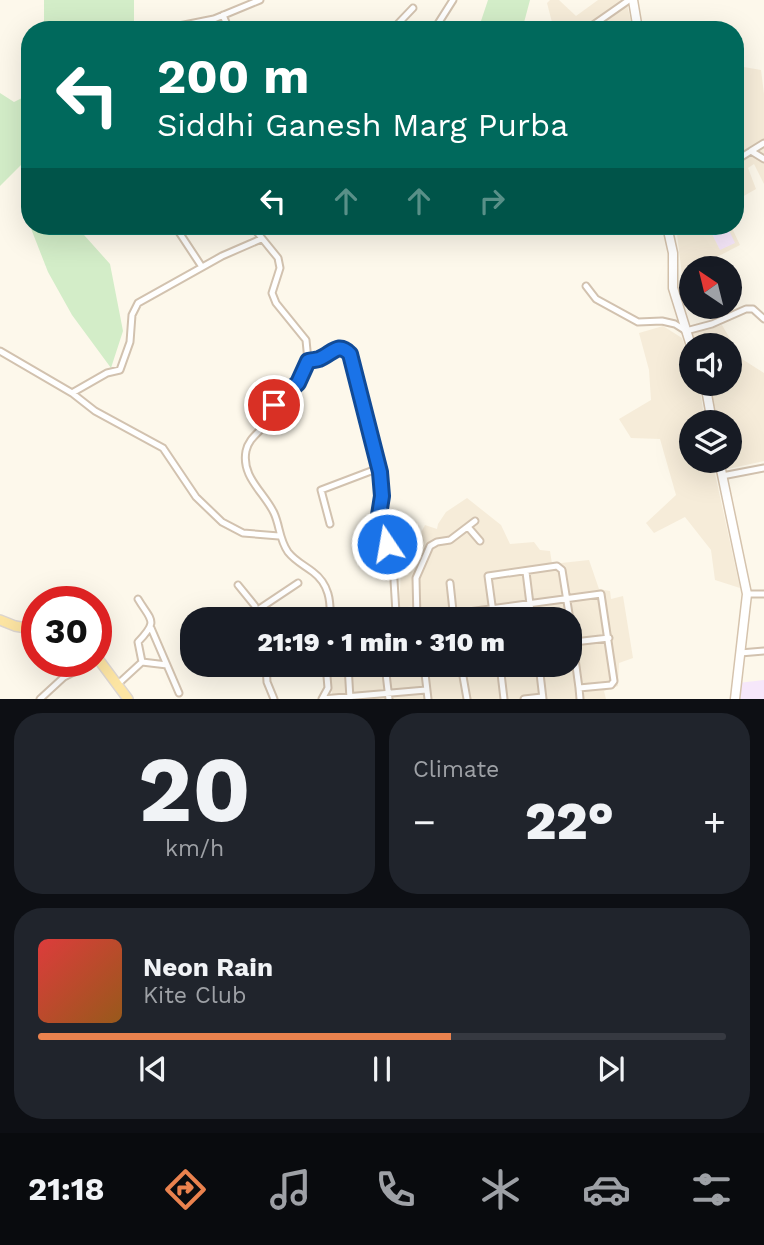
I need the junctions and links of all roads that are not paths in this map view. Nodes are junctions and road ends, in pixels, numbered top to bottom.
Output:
1 (260, 0) edge
2 (453, 0) edge
3 (634, 0) edge
4 (412, 8) dead end
5 (223, 15) junction
6 (204, 21) edge
7 (225, 21) edge
8 (400, 21) edge
9 (440, 21) edge
10 (600, 21) edge
11 (637, 21) edge
12 (764, 143) edge
13 (751, 151) junction
14 (744, 156) edge
15 (764, 159) edge
16 (181, 235) edge
17 (258, 235) edge
18 (669, 235) edge
19 (261, 239) junction
20 (202, 267) junction
21 (586, 286) dead end
22 (764, 319) edge
23 (686, 331) junction
24 (1, 353) edge
25 (308, 361) junction
26 (72, 393) junction
27 (379, 468) junction
28 (764, 468) edge
29 (721, 473) edge
30 (722, 476) junction
31 (475, 521) dead end
32 (330, 524) dead end
33 (468, 527) junction
34 (279, 536) junction
35 (480, 541) dead end
36 (526, 572) junction
37 (298, 583) dead end
38 (450, 583) dead end
39 (238, 585) dead end
40 (747, 594) junction
41 (764, 594) edge
42 (138, 598) dead end
43 (567, 599) junction
44 (530, 603) junction
45 (255, 607) edge
46 (267, 607) edge
47 (331, 607) edge
48 (396, 607) edge
49 (417, 607) edge
50 (453, 607) edge
51 (493, 607) edge
52 (500, 607) edge
53 (530, 607) edge
54 (568, 607) edge
55 (0, 620) edge
56 (21, 627) edge
57 (151, 627) junction
58 (609, 638) junction
59 (582, 641) edge
60 (764, 651) edge
61 (740, 653) junction
62 (142, 662) junction
63 (167, 665) junction
64 (64, 677) edge
65 (112, 677) edge
66 (267, 677) edge
67 (327, 677) edge
68 (349, 677) edge
69 (386, 677) edge
70 (425, 677) edge
71 (463, 677) edge
72 (501, 677) edge
73 (541, 677) edge
74 (578, 677) edge
75 (118, 684) junction
76 (579, 688) junction
77 (426, 690) junction
78 (179, 693) dead end
79 (388, 696) edge
80 (543, 698) edge
81 (40, 699) edge
82 (128, 699) edge
83 (274, 699) edge
84 (350, 699) edge
85 (428, 699) edge
86 (467, 699) edge
87 (504, 699) edge
88 (524, 699) edge
89 (580, 699) edge
90 (735, 699) edge

1 - 5 street
2 - 9 street
3 - 10 street
3 - 11 main road
4 - 8 street
5 - 6 street
5 - 7 street
12 - 13 street
13 - 14 street
13 - 15 street
16 - 20 street
17 - 19 street
18 - 23 main road
19 - 20 street
19 - 25 street
20 - 26 street
21 - 23 street
22 - 23 street
24 - 26 street
25 - 27 street
25 - 34 street
26 - 34 street
27 - 32 street
27 - 48 street
28 - 30 street
29 - 30 main road
30 - 40 main road
31 - 33 street
33 - 35 street
33 - 49 street
34 - 47 street
36 - 43 street
36 - 44 street
36 - 51 street
37 - 46 street
38 - 50 street
39 - 45 street
40 - 41 street
40 - 61 main road
42 - 57 street
43 - 44 street
43 - 54 street
43 - 58 street
44 - 52 street
44 - 53 street
55 - 56 main road
57 - 62 street
57 - 63 street
58 - 59 street
58 - 76 street
60 - 61 street
61 - 90 main road
62 - 63 street
62 - 75 street
63 - 78 street
64 - 81 street
65 - 75 main road
66 - 83 street
67 - 84 street
68 - 84 street
69 - 79 street
70 - 77 street
71 - 86 street
72 - 87 street
73 - 80 street
74 - 76 street
75 - 82 main road
76 - 89 street
77 - 79 street
77 - 85 street
79 - 84 street
80 - 88 street

